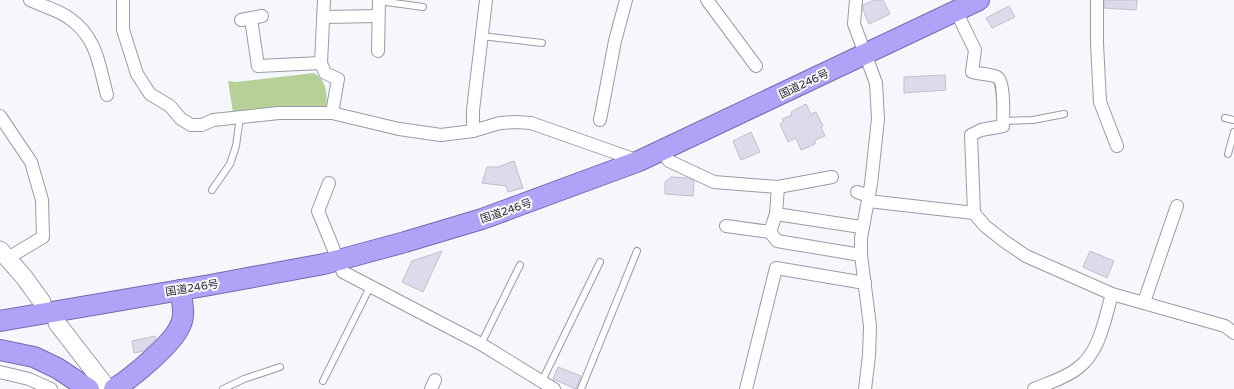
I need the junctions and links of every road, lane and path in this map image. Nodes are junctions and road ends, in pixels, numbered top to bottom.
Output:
1 (30, 0) edge
2 (124, 0) edge
3 (324, 0) edge
4 (486, 0) edge
5 (626, 0) edge
6 (707, 0) edge
7 (856, 0) edge
8 (979, 0) edge
9 (1098, 0) edge
10 (379, 1) edge
11 (423, 7) dead end
12 (956, 11) junction
13 (378, 16) junction
14 (324, 17) junction
15 (251, 18) dead end
16 (481, 36) junction
17 (542, 43) dead end
18 (378, 51) dead end
19 (866, 55) junction
20 (322, 62) junction
21 (756, 66) dead end
22 (107, 96) dead end
23 (332, 113) junction
24 (1064, 114) dead end
25 (0, 116) edge
26 (240, 117) junction
27 (1225, 118) dead end
28 (600, 120) dead end
29 (1234, 120) edge
30 (1003, 121) junction
31 (473, 131) junction
32 (1234, 132) edge
33 (1118, 146) dead end
34 (662, 151) junction
35 (1228, 154) dead end
36 (639, 161) junction
37 (832, 177) dead end
38 (329, 183) dead end
39 (778, 187) junction
40 (212, 190) dead end
41 (857, 192) dead end
42 (868, 199) junction
43 (1177, 206) dead end
44 (974, 213) junction
45 (776, 214) junction
46 (726, 226) dead end
47 (861, 227) junction
48 (770, 232) junction
49 (637, 251) dead end
50 (4, 254) edge
51 (861, 255) junction
52 (338, 260) junction
53 (600, 262) dead end
54 (520, 265) dead end
55 (866, 283) junction
56 (370, 287) junction
57 (180, 290) junction
58 (1112, 294) junction
59 (42, 302) dead end
60 (1144, 302) junction
61 (0, 321) edge
62 (57, 323) dead end
63 (1234, 333) edge
64 (481, 344) junction
65 (0, 350) edge
66 (280, 367) dead end
67 (0, 372) edge
68 (323, 381) dead end
69 (542, 382) junction
70 (869, 387) edge
71 (51, 389) edge
72 (89, 389) edge
73 (108, 389) edge
74 (114, 389) edge
75 (223, 389) edge
76 (554, 389) edge
77 (581, 389) edge
78 (746, 389) edge
79 (1034, 389) edge

1 - 22 street
2 - 26 street
3 - 14 street
4 - 16 street
5 - 28 street
6 - 21 street
7 - 19 street
8 - 12 highway, 国道246号
9 - 33 street
10 - 11 lane
10 - 13 street
12 - 19 highway, 国道246号
12 - 30 street
13 - 14 street
13 - 18 street
14 - 20 street
15 - 20 street
16 - 17 lane
16 - 31 street
19 - 34 highway, 国道246号
19 - 42 street
20 - 23 street
23 - 26 street
23 - 31 street
24 - 30 lane
25 - 50 street
26 - 40 lane
27 - 29 lane
30 - 44 street
31 - 36 street
32 - 35 lane
34 - 36 highway, 国道246号
34 - 39 street
36 - 52 highway, 国道246号
37 - 39 street
38 - 52 street
39 - 45 street
41 - 42 street
42 - 44 street
42 - 47 street
43 - 60 street
44 - 58 street
45 - 47 street
45 - 48 street
46 - 48 street
47 - 51 street
48 - 51 street
49 - 77 lane
50 - 59 main road
51 - 55 street
52 - 56 street
52 - 57 highway, 国道246号
53 - 69 lane
54 - 64 lane
55 - 70 street
55 - 78 street
56 - 64 street
56 - 68 lane
57 - 61 highway, 国道246号
57 - 74 highway
58 - 60 street
58 - 79 street
60 - 63 street
62 - 73 main road
64 - 69 street
65 - 72 highway
66 - 75 lane
67 - 71 street
69 - 76 street

